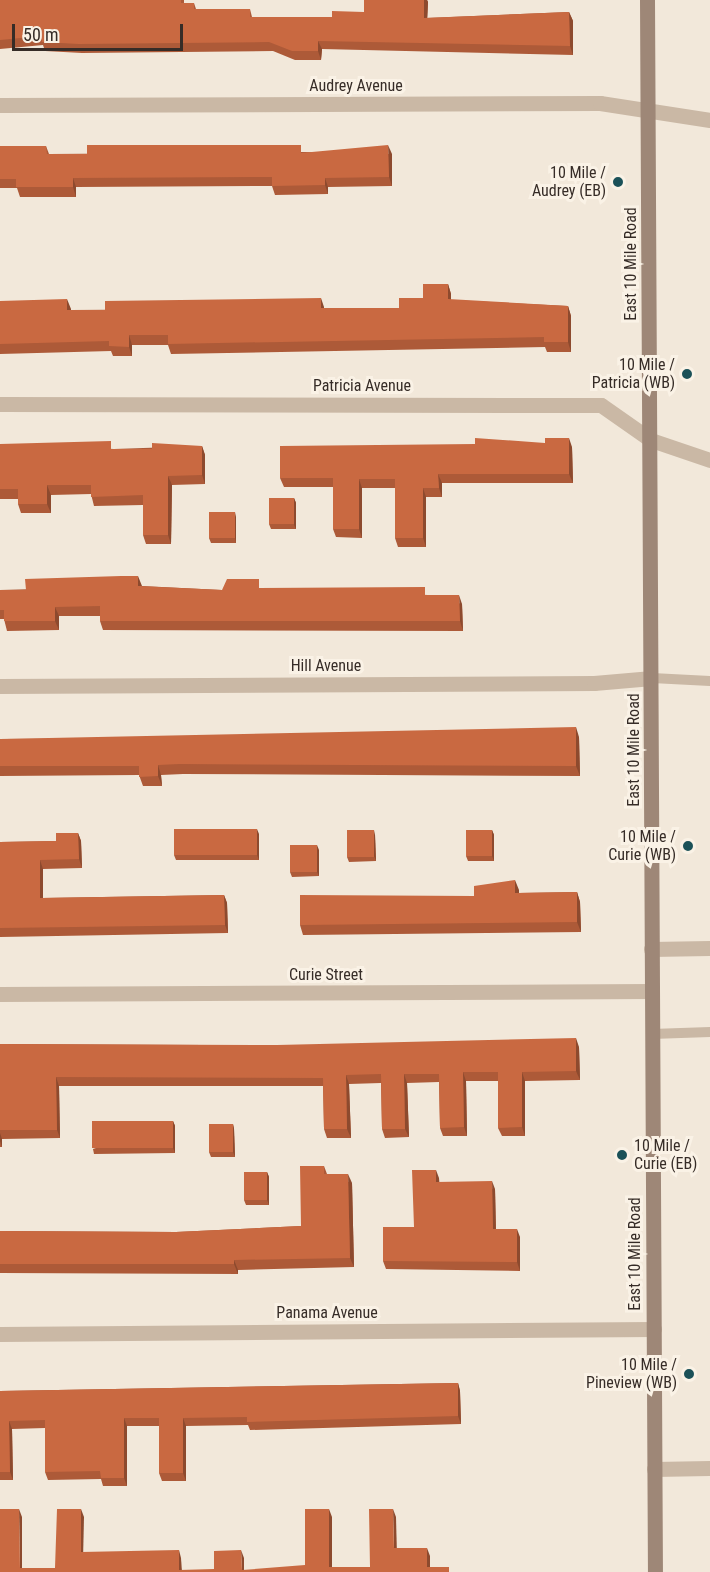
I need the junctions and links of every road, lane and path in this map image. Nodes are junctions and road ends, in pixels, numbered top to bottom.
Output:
1 (647, 0) edge
2 (0, 105) edge
3 (648, 113) junction
4 (710, 120) edge
5 (0, 404) edge
6 (651, 440) junction
7 (710, 460) edge
8 (652, 678) junction
9 (710, 681) edge
10 (0, 686) edge
11 (710, 948) edge
12 (651, 949) junction
13 (652, 991) junction
14 (0, 994) edge
15 (710, 1032) edge
16 (652, 1034) junction
17 (654, 1329) junction
18 (0, 1334) edge
19 (710, 1468) edge
20 (654, 1469) junction
21 (655, 1572) edge

1 - 3 main road, East 10 Mile Road
2 - 3 street, Audrey Avenue
3 - 4 street, Audrey Avenue
3 - 6 main road, East 10 Mile Road
5 - 6 street, Patricia Avenue
6 - 7 street, Patricia Avenue
6 - 8 main road, East 10 Mile Road
8 - 9 lane
8 - 10 street, Hill Avenue
8 - 12 main road, East 10 Mile Road
11 - 12 street
12 - 13 main road, East 10 Mile Road
13 - 14 street, Curie Street
13 - 16 main road, East 10 Mile Road
15 - 16 lane
16 - 17 main road, East 10 Mile Road
17 - 18 street, Panama Avenue
17 - 20 main road, East 10 Mile Road
19 - 20 street
20 - 21 main road, East 10 Mile Road

